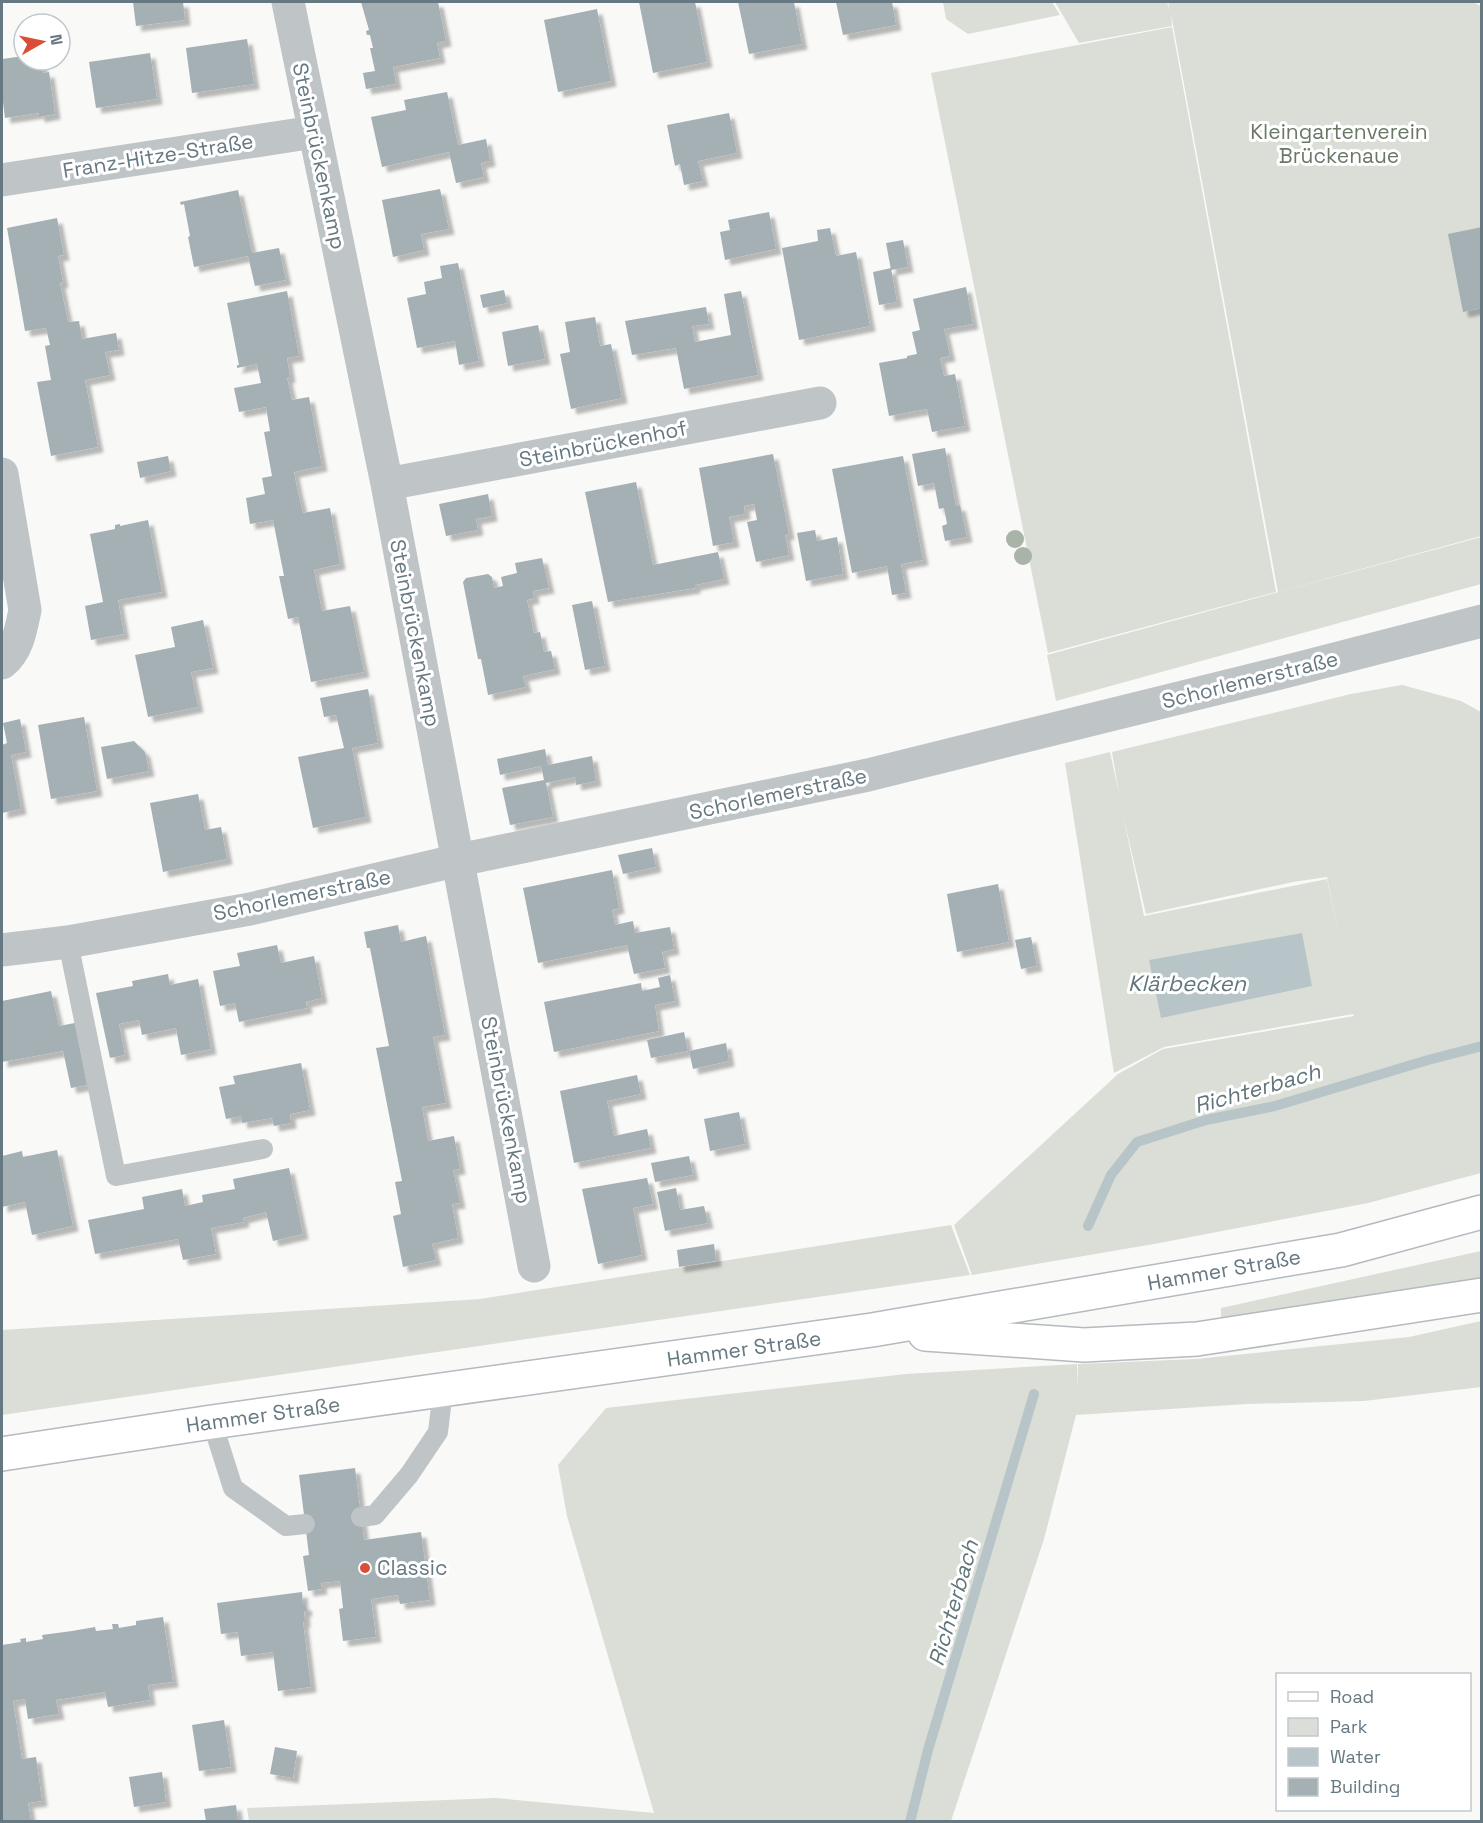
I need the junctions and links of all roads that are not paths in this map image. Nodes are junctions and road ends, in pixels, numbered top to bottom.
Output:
1 (288, 2) edge
2 (314, 132) junction
3 (2, 180) edge
4 (820, 403) dead end
5 (2, 474) edge
6 (387, 484) junction
7 (1482, 621) edge
8 (2, 663) edge
9 (459, 861) junction
10 (68, 942) junction
11 (2, 950) edge
12 (263, 1149) dead end
13 (1482, 1212) edge
14 (534, 1266) dead end
15 (1482, 1295) edge
16 (872, 1330) junction
17 (443, 1390) junction
18 (212, 1422) junction
19 (2, 1454) edge
20 (361, 1517) dead end
21 (304, 1524) dead end

1 - 2 street, Steinbrückenkamp
2 - 3 street, Franz-Hitze-Straße
2 - 6 street, Steinbrückenkamp
4 - 6 street, Steinbrückenhof
5 - 8 street
6 - 9 street, Steinbrückenkamp
7 - 9 street, Schorlemerstraße
9 - 10 street, Schorlemerstraße
9 - 14 street, Steinbrückenkamp
10 - 11 street, Schorlemerstraße
10 - 12 lane
13 - 16 main road, Hammer Straße
15 - 16 main road
16 - 17 main road, Hammer Straße
17 - 18 main road, Hammer Straße
17 - 20 lane
18 - 19 main road, Hammer Straße
18 - 21 lane

